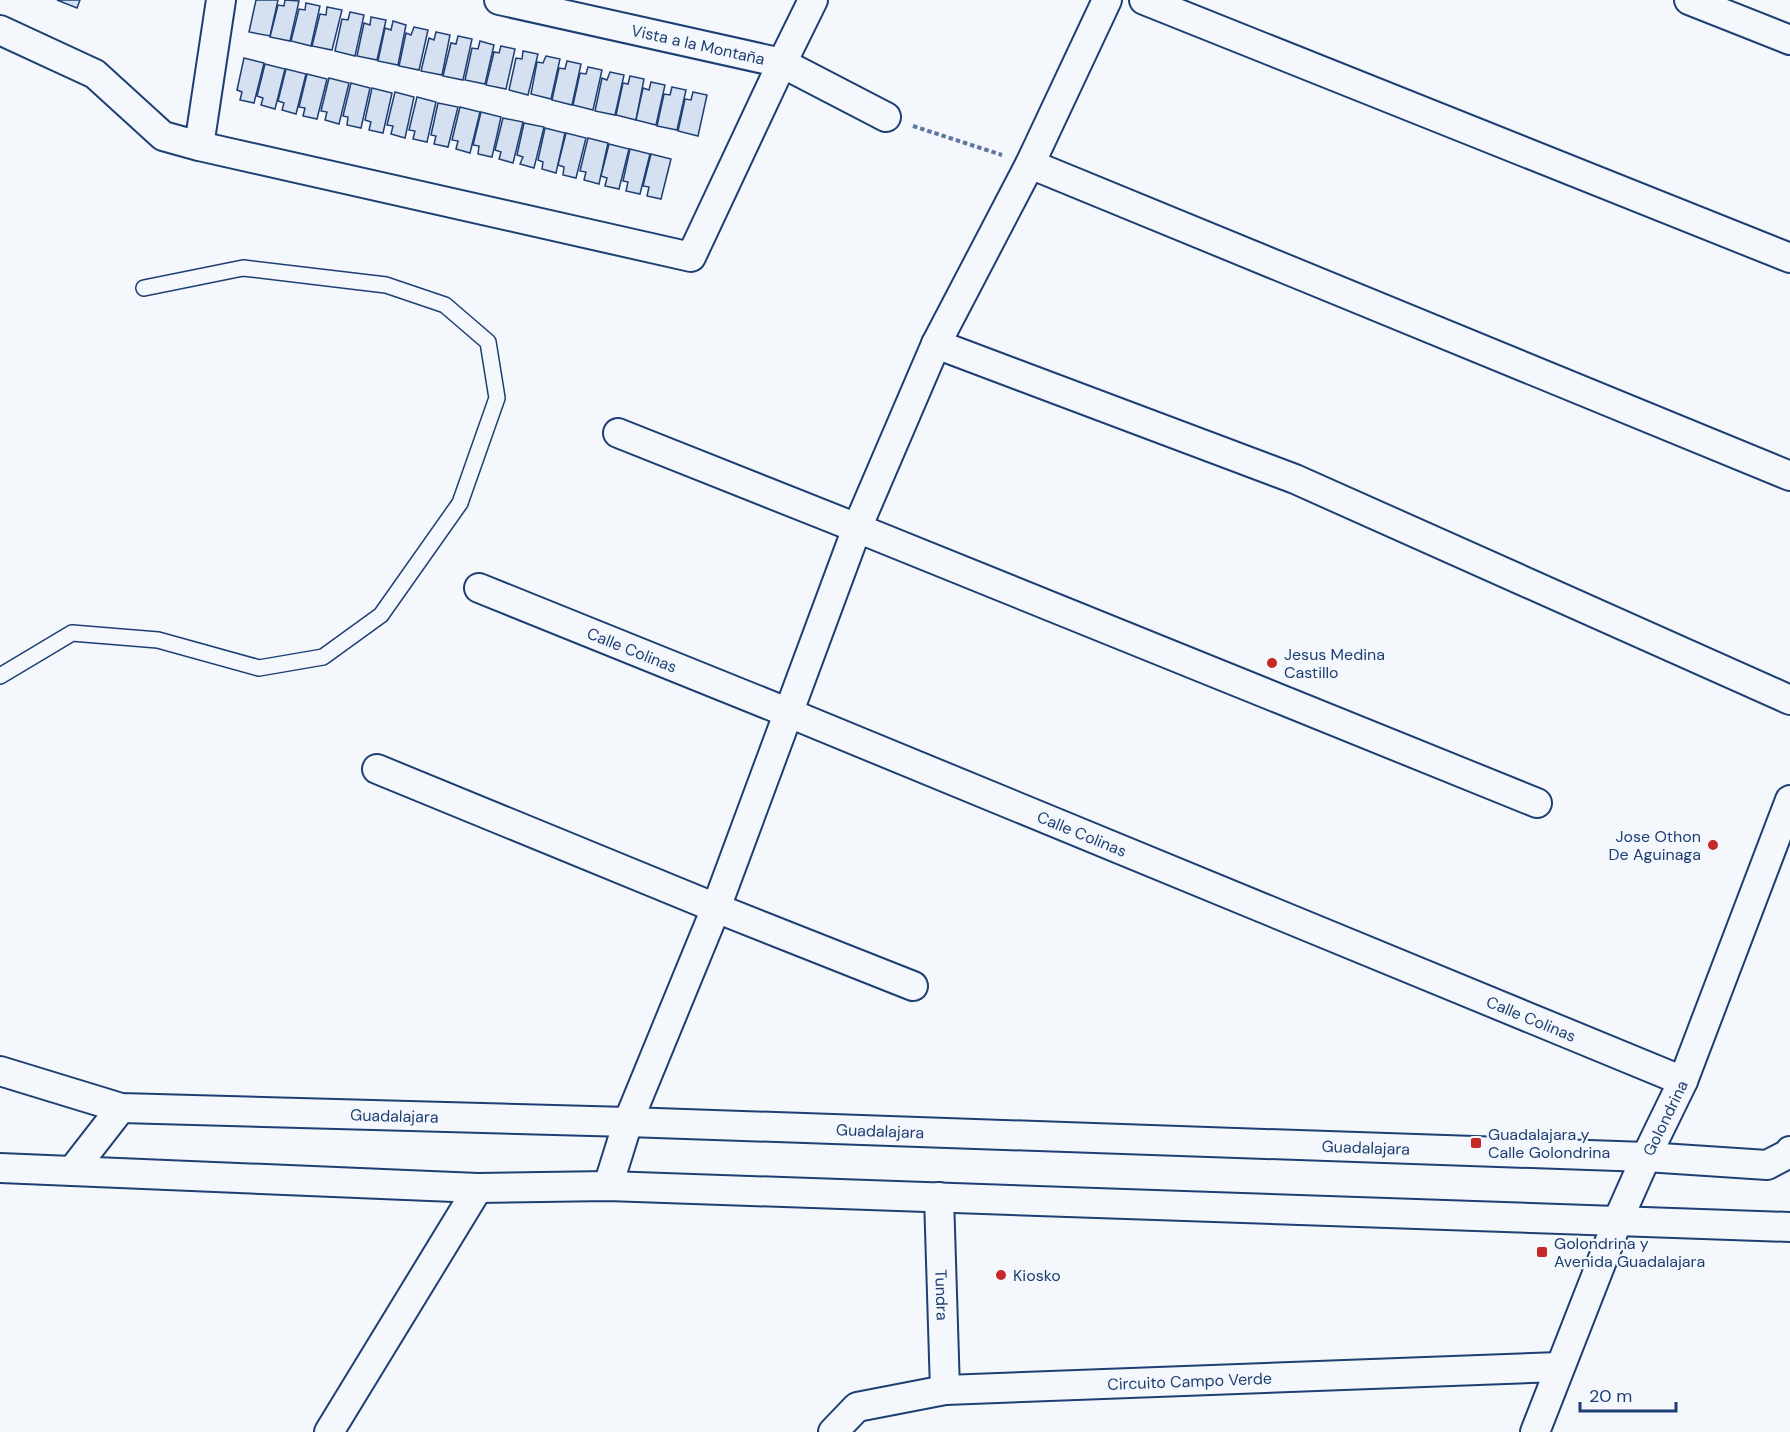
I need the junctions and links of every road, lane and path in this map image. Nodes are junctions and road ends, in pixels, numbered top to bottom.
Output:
1 (221, 0) edge
2 (499, 0) edge
3 (813, 0) edge
4 (1107, 0) edge
5 (1144, 0) edge
6 (1689, 0) edge
7 (0, 30) edge
8 (1790, 40) edge
9 (782, 63) junction
10 (886, 117) joint
11 (199, 146) junction
12 (1030, 164) junction
13 (1790, 258) edge
14 (144, 288) dead end
15 (936, 344) junction
16 (618, 433) dead end
17 (1790, 476) edge
18 (857, 528) junction
19 (479, 588) dead end
20 (0, 676) edge
21 (1790, 700) edge
22 (789, 713) junction
23 (377, 769) dead end
24 (1790, 800) edge
25 (1537, 803) dead end
26 (716, 908) junction
27 (913, 986) dead end
28 (0, 1071) edge
29 (1683, 1081) junction
30 (121, 1108) junction
31 (628, 1122) junction
32 (1646, 1157) junction
33 (1778, 1158) edge
34 (0, 1168) edge
35 (72, 1171) junction
36 (608, 1186) junction
37 (478, 1188) junction
38 (939, 1197) junction
39 (1618, 1220) junction
40 (1790, 1227) edge
41 (1560, 1367) junction
42 (945, 1390) junction
43 (329, 1432) edge
44 (833, 1432) edge
45 (1535, 1432) edge

1 - 11 street
2 - 9 street, Vista a la Montaña
3 - 9 street
4 - 12 street
5 - 13 street
6 - 8 street
7 - 11 street
9 - 10 street, Vista a la Montaña
9 - 11 street
10 - 12 path
12 - 15 street
12 - 17 street
14 - 20 lane
15 - 18 street
15 - 21 street
16 - 18 street
18 - 22 street
18 - 25 street
19 - 22 street, Calle Colinas
22 - 26 street
22 - 29 street, Calle Colinas
23 - 26 street
24 - 29 street, Golondrina
26 - 27 street
26 - 31 street
28 - 30 street, Guadalajara
29 - 32 street, Golondrina
30 - 31 street, Guadalajara
30 - 35 street
31 - 32 street, Guadalajara
31 - 36 street
32 - 33 street, Guadalajara
32 - 39 street, Golondrina
34 - 35 street
35 - 37 street
36 - 37 street
36 - 38 street
37 - 43 street
38 - 39 street
38 - 42 street, Tundra
39 - 40 street
39 - 41 street, Golondrina
41 - 42 street, Circuito Campo Verde
41 - 45 street, Golondrina
42 - 44 street, Circuito Campo Verde

